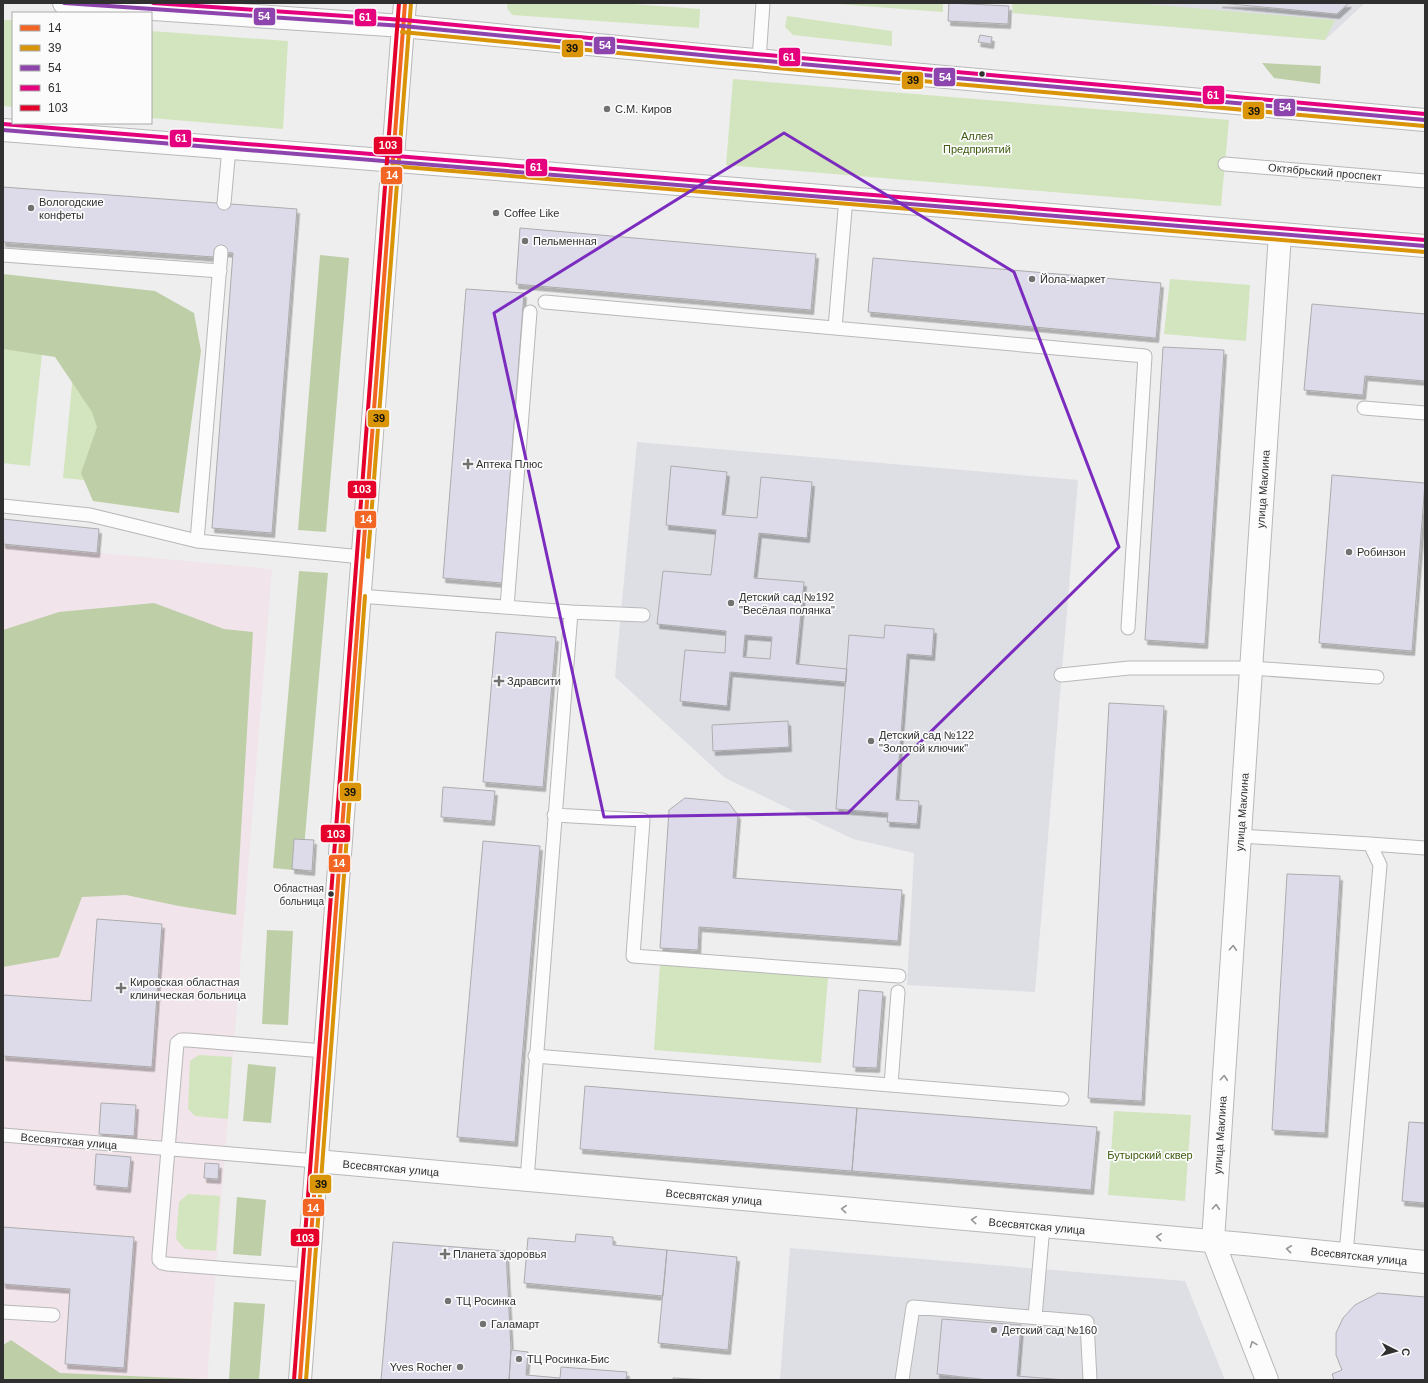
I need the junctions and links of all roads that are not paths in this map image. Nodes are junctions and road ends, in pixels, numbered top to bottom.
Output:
1 (64, 3) edge
2 (405, 3) edge
3 (764, 3) edge
4 (403, 26) junction
5 (759, 60) junction
6 (1425, 120) edge
7 (3, 130) edge
8 (229, 148) junction
9 (392, 160) junction
10 (1225, 164) dead end
11 (1425, 181) edge
12 (846, 198) junction
13 (224, 203) dead end
14 (1280, 234) junction
15 (1425, 246) edge
16 (221, 252) dead end
17 (3, 255) edge
18 (220, 271) junction
19 (545, 302) dead end
20 (530, 312) dead end
21 (835, 328) junction
22 (1364, 408) dead end
23 (1425, 413) edge
24 (3, 506) edge
25 (198, 541) junction
26 (362, 557) junction
27 (359, 596) junction
28 (507, 607) junction
29 (571, 612) junction
30 (643, 615) dead end
31 (1128, 628) dead end
32 (1252, 668) junction
33 (1061, 675) dead end
34 (1377, 677) dead end
35 (554, 815) junction
36 (1240, 836) junction
37 (1370, 844) junction
38 (1425, 848) edge
39 (899, 976) dead end
40 (898, 992) dead end
41 (324, 1051) junction
42 (535, 1056) junction
43 (891, 1085) junction
44 (1062, 1099) dead end
45 (3, 1135) edge
46 (168, 1150) junction
47 (316, 1162) junction
48 (526, 1180) junction
49 (1043, 1226) junction
50 (1213, 1241) junction
51 (1346, 1254) junction
52 (1425, 1262) edge
53 (308, 1275) junction
54 (3, 1312) edge
55 (53, 1315) dead end
56 (1035, 1317) junction
57 (300, 1380) edge
58 (902, 1380) edge
59 (1090, 1380) edge
60 (1267, 1380) edge

1 - 4 main road
2 - 4 main road
3 - 5 lane
4 - 5 main road
4 - 9 main road
5 - 6 main road
7 - 8 main road
8 - 9 main road
8 - 13 lane
9 - 12 main road
9 - 26 main road
10 - 11 lane, Октябрьский проспект
12 - 14 main road
12 - 21 lane
14 - 15 main road
14 - 32 main road, улица Маклина
16 - 18 lane
17 - 18 lane
18 - 25 lane
19 - 21 lane
20 - 28 lane
21 - 31 lane
22 - 23 lane
24 - 25 lane
25 - 26 lane
26 - 27 main road
27 - 28 lane
27 - 41 main road
28 - 29 lane
29 - 30 lane
29 - 35 lane
32 - 33 lane
32 - 34 lane
32 - 36 main road, улица Маклина
35 - 39 lane
35 - 42 lane
36 - 37 lane
50 -> 36 main road, улица Маклина
37 - 38 lane
37 - 51 lane
40 - 43 lane
41 - 46 lane
41 - 47 main road
42 - 43 lane
42 - 48 lane
43 - 44 lane
45 - 46 lane, Всесвятская улица
46 - 47 lane, Всесвятская улица
46 - 53 lane
47 - 48 main road, Всесвятская улица
47 - 53 main road
49 -> 48 main road, Всесвятская улица
50 -> 49 main road, Всесвятская улица
49 - 56 lane
51 -> 50 main road, Всесвятская улица
60 -> 50 main road, улица Маклина
51 - 52 main road, Всесвятская улица
53 - 57 main road
54 - 55 lane
56 - 58 lane
56 - 59 lane

